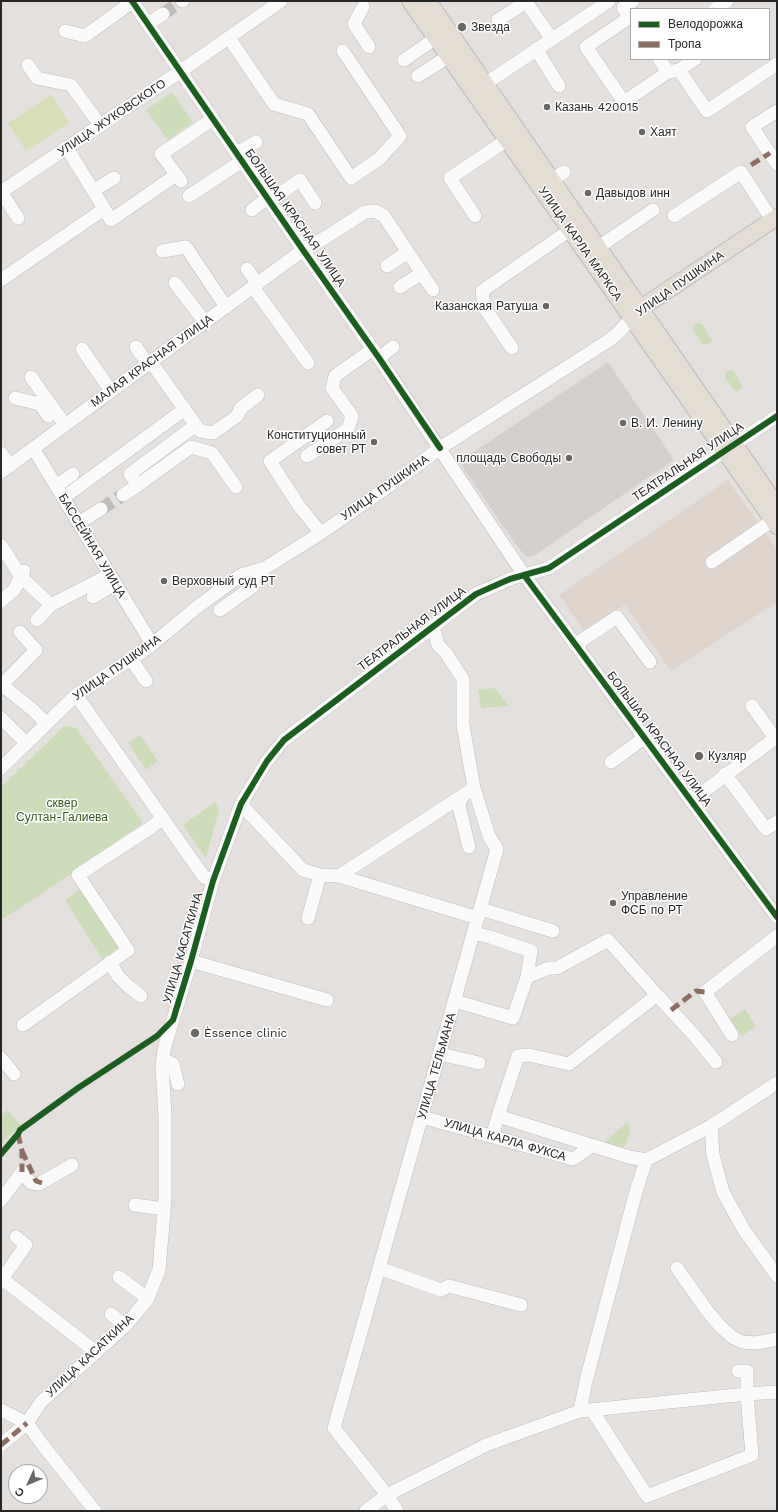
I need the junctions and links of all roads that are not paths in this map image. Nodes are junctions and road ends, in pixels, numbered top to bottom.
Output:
1 (132, 1) edge
2 (281, 1) edge
3 (410, 1) edge
4 (428, 1) edge
5 (609, 1) edge
6 (633, 1) edge
7 (727, 1) edge
8 (365, 3) edge
9 (716, 8) edge
10 (163, 14) tunnel mouth
11 (630, 18) edge
12 (498, 20) dead end
13 (148, 24) junction
14 (65, 31) dead end
15 (229, 38) junction
16 (436, 38) junction
17 (552, 39) junction
18 (369, 47) dead end
19 (536, 49) junction
20 (343, 51) dead end
21 (449, 56) junction
22 (404, 60) dead end
23 (660, 60) edge
24 (693, 60) edge
25 (777, 64) edge
26 (28, 65) dead end
27 (181, 71) junction
28 (673, 71) junction
29 (418, 76) dead end
30 (485, 84) junction
31 (559, 86) dead end
32 (777, 111) edge
33 (213, 119) junction
34 (100, 125) junction
35 (507, 140) junction
36 (256, 142) dead end
37 (67, 148) junction
38 (239, 157) junction
39 (777, 164) edge
40 (114, 178) dead end
41 (93, 191) junction
42 (1, 192) edge
43 (189, 196) dead end
44 (268, 200) junction
45 (315, 203) dead end
46 (104, 210) junction
47 (252, 210) dead end
48 (653, 210) dead end
49 (475, 216) dead end
50 (674, 216) dead end
51 (18, 218) dead end
52 (775, 218) edge
53 (570, 230) junction
54 (599, 249) junction
55 (302, 250) junction
56 (162, 251) dead end
57 (408, 252) junction
58 (386, 266) dead end
59 (247, 269) dead end
60 (422, 273) junction
61 (1, 280) edge
62 (175, 283) dead end
63 (255, 285) junction
64 (400, 287) dead end
65 (433, 290) dead end
66 (226, 307) junction
67 (636, 314) junction
68 (205, 322) junction
69 (393, 347) dead end
70 (512, 348) dead end
71 (82, 349) dead end
72 (135, 351) dead end
73 (376, 353) junction
74 (308, 363) dead end
75 (148, 364) junction
76 (31, 377) dead end
77 (111, 391) junction
78 (258, 395) dead end
79 (15, 398) dead end
80 (185, 409) junction
81 (777, 416) edge
82 (327, 422) dead end
83 (196, 425) junction
84 (62, 428) junction
85 (33, 448) junction
86 (440, 448) junction
87 (730, 448) junction
88 (1, 453) edge
89 (307, 456) dead end
90 (6, 469) edge
91 (73, 474) dead end
92 (138, 485) junction
93 (56, 486) junction
94 (236, 487) dead end
95 (123, 495) tunnel mouth
96 (63, 498) junction
97 (101, 509) tunnel mouth
98 (776, 517) edge
99 (78, 523) junction
100 (321, 533) junction
101 (2, 548) edge
102 (712, 562) dead end
103 (265, 568) junction
104 (22, 574) junction
105 (524, 575) junction
106 (112, 579) junction
107 (93, 597) dead end
108 (1, 601) edge
109 (51, 605) junction
110 (220, 610) dead end
111 (38, 620) dead end
112 (433, 627) junction
113 (20, 632) dead end
114 (575, 644) junction
115 (157, 645) junction
116 (131, 659) junction
117 (650, 662) dead end
118 (146, 681) dead end
119 (2, 685) edge
120 (76, 695) junction
121 (752, 706) dead end
122 (1, 718) edge
123 (46, 723) junction
124 (776, 737) edge
125 (644, 738) junction
126 (26, 743) junction
127 (611, 762) dead end
128 (1, 768) edge
129 (726, 774) junction
130 (474, 788) junction
131 (462, 796) junction
132 (691, 801) junction
133 (241, 804) junction
134 (163, 818) junction
135 (777, 822) edge
136 (469, 847) dead end
137 (320, 875) junction
138 (339, 876) junction
139 (213, 881) junction
140 (479, 914) junction
141 (777, 917) edge
142 (308, 918) dead end
143 (553, 930) dead end
144 (474, 933) junction
145 (777, 936) edge
146 (191, 961) junction
147 (110, 962) junction
148 (527, 977) junction
149 (657, 995) junction
150 (141, 996) dead end
151 (327, 1000) dead end
152 (455, 1001) junction
153 (23, 1025) dead end
154 (732, 1035) dead end
155 (440, 1054) junction
156 (1, 1058) edge
157 (163, 1059) junction
158 (716, 1062) dead end
159 (479, 1063) dead end
160 (14, 1074) dead end
161 (777, 1083) edge
162 (178, 1084) dead end
163 (498, 1116) junction
164 (422, 1117) junction
165 (711, 1126) junction
166 (492, 1137) junction
167 (592, 1146) junction
168 (646, 1160) junction
169 (72, 1165) dead end
170 (1, 1200) edge
171 (135, 1205) dead end
172 (164, 1209) junction
173 (16, 1237) dead end
174 (773, 1262) edge
175 (379, 1268) junction
176 (677, 1268) dead end
177 (777, 1276) edge
178 (119, 1277) dead end
179 (1, 1278) edge
180 (147, 1298) junction
181 (521, 1305) dead end
182 (111, 1314) dead end
183 (125, 1326) junction
184 (777, 1339) edge
185 (96, 1352) junction
186 (738, 1371) dead end
187 (777, 1392) edge
188 (747, 1394) junction
189 (1, 1410) edge
190 (586, 1410) junction
191 (27, 1423) junction
192 (1, 1445) edge
193 (387, 1495) junction
194 (95, 1511) edge
195 (366, 1511) edge
196 (397, 1511) edge

1 - 13 street, БОЛЬШАЯ КРАСНАЯ УЛИЦА
1 - 14 street
2 - 15 street, УЛИЦА ЖУКОВСКОГО
3 - 16 main road, УЛИЦА КАРЛА МАРКСА
4 - 30 main road, УЛИЦА КАРЛА МАРКСА
5 - 17 street
6 - 11 street
7 - 9 street
8 - 18 street
10 - 13 street
11 - 28 street
12 - 17 street
13 - 27 street, БОЛЬШАЯ КРАСНАЯ УЛИЦА
15 - 20 street
15 - 27 street, УЛИЦА ЖУКОВСКОГО
16 - 21 main road, УЛИЦА КАРЛА МАРКСА
16 - 22 street
17 - 19 street
19 - 30 street
19 - 31 street
21 - 29 street
21 - 35 main road, УЛИЦА КАРЛА МАРКСА
23 - 28 street
24 - 28 street
25 - 28 street
26 - 34 street
27 - 33 street, БОЛЬШАЯ КРАСНАЯ УЛИЦА
27 - 34 street, УЛИЦА ЖУКОВСКОГО
30 - 54 main road, УЛИЦА КАРЛА МАРКСА
32 - 39 street
33 - 38 street, БОЛЬШАЯ КРАСНАЯ УЛИЦА
33 - 46 street
34 - 37 street, УЛИЦА ЖУКОВСКОГО
35 - 49 street
35 - 53 main road, УЛИЦА КАРЛА МАРКСА
36 - 38 street
37 - 41 street
37 - 42 street, УЛИЦА ЖУКОВСКОГО
38 - 43 street
38 - 44 street, БОЛЬШАЯ КРАСНАЯ УЛИЦА
40 - 41 street
41 - 46 street
42 - 51 street
44 - 45 street
44 - 47 street
44 - 55 street, БОЛЬШАЯ КРАСНАЯ УЛИЦА
46 - 61 street
48 - 54 street
50 - 52 street
52 - 67 main road, УЛИЦА ПУШКИНА
53 - 67 main road, УЛИЦА КАРЛА МАРКСА
53 - 70 street
54 - 67 main road, УЛИЦА КАРЛА МАРКСА
55 - 57 street, МАЛАЯ КРАСНАЯ УЛИЦА
55 - 63 street, МАЛАЯ КРАСНАЯ УЛИЦА
55 - 73 street, БОЛЬШАЯ КРАСНАЯ УЛИЦА
56 - 66 street
57 - 58 street
57 - 60 street, МАЛАЯ КРАСНАЯ УЛИЦА
59 - 63 street
60 - 64 street
60 - 65 street, МАЛАЯ КРАСНАЯ УЛИЦА
62 - 68 street
63 - 66 street, МАЛАЯ КРАСНАЯ УЛИЦА
63 - 74 street
66 - 68 street, МАЛАЯ КРАСНАЯ УЛИЦА
67 - 86 street, УЛИЦА ПУШКИНА
67 - 87 main road, УЛИЦА КАРЛА МАРКСА
68 - 75 street, МАЛАЯ КРАСНАЯ УЛИЦА
69 - 73 street
71 - 77 street
72 - 75 street
73 - 86 street, БОЛЬШАЯ КРАСНАЯ УЛИЦА
73 - 89 street
75 - 77 street, МАЛАЯ КРАСНАЯ УЛИЦА
75 - 80 street
76 - 84 street
77 - 84 street, МАЛАЯ КРАСНАЯ УЛИЦА
78 - 83 street
79 - 84 street
80 - 83 street
80 - 96 street
81 - 87 street, ТЕАТРАЛЬНАЯ УЛИЦА
82 - 100 street
83 - 92 street
84 - 85 street, МАЛАЯ КРАСНАЯ УЛИЦА
85 - 90 street, МАЛАЯ КРАСНАЯ УЛИЦА
85 - 93 street, БАССЕЙНАЯ УЛИЦА
86 - 100 street, УЛИЦА ПУШКИНА
86 - 105 street, БОЛЬШАЯ КРАСНАЯ УЛИЦА
87 - 98 main road, УЛИЦА КАРЛА МАРКСА
87 - 105 street, ТЕАТРАЛЬНАЯ УЛИЦА
88 - 90 street
91 - 93 street
92 - 94 street
92 - 95 street
93 - 96 street, БАССЕЙНАЯ УЛИЦА
96 - 99 street, БАССЕЙНАЯ УЛИЦА
97 - 99 street
98 - 102 street
99 - 106 street, БАССЕЙНАЯ УЛИЦА
100 - 103 street, УЛИЦА ПУШКИНА
101 - 104 street
103 - 110 street
103 - 115 street, УЛИЦА ПУШКИНА
104 - 108 street
104 - 109 street
105 - 112 street, ТЕАТРАЛЬНАЯ УЛИЦА
105 - 114 street, БОЛЬШАЯ КРАСНАЯ УЛИЦА
106 - 107 street
106 - 109 street
106 - 115 street, БАССЕЙНАЯ УЛИЦА
109 - 111 street
112 - 130 street, УЛИЦА ТЕЛЬМАНА
112 - 133 street, ТЕАТРАЛЬНАЯ УЛИЦА
113 - 119 street
114 - 117 street
114 - 125 street, БОЛЬШАЯ КРАСНАЯ УЛИЦА
115 - 116 street, УЛИЦА ПУШКИНА
116 - 118 street
116 - 120 street, УЛИЦА ПУШКИНА
119 - 123 street
120 - 123 street, УЛИЦА ПУШКИНА
120 - 134 street, УЛИЦА КАСАТКИНА
121 - 124 street
122 - 126 street
123 - 126 street, УЛИЦА ПУШКИНА
124 - 129 street
125 - 127 street
125 - 132 street, БОЛЬШАЯ КРАСНАЯ УЛИЦА
126 - 128 street, УЛИЦА ПУШКИНА
129 - 132 street
129 - 135 street
130 - 131 street
130 - 140 street, УЛИЦА ТЕЛЬМАНА
131 - 136 street
131 - 138 street
132 - 141 street, БОЛЬШАЯ КРАСНАЯ УЛИЦА
133 - 137 street
133 - 139 street, ТЕАТРАЛЬНАЯ УЛИЦА
134 - 139 street, УЛИЦА КАСАТКИНА
134 - 147 street
137 - 138 street
137 - 142 street
138 - 140 street
139 - 146 street, УЛИЦА КАСАТКИНА
140 - 143 street
140 - 144 street, УЛИЦА ТЕЛЬМАНА
144 - 148 street
144 - 152 street, УЛИЦА ТЕЛЬМАНА
145 - 154 street
146 - 151 street
146 - 157 street, УЛИЦА КАСАТКИНА
147 - 150 street
147 - 153 street
148 - 149 street
148 - 152 street
149 - 158 street
149 - 163 street
152 - 155 street, УЛИЦА ТЕЛЬМАНА
155 - 159 street
155 - 164 street, УЛИЦА ТЕЛЬМАНА
156 - 160 street
157 - 162 street
157 - 172 street, УЛИЦА КАСАТКИНА
161 - 165 street
163 - 166 street
163 - 167 street
164 - 166 street, УЛИЦА КАРЛА ФУКСА
164 - 175 street, УЛИЦА ТЕЛЬМАНА
165 - 168 street
165 - 174 street
166 - 167 street, УЛИЦА КАРЛА ФУКСА
167 - 168 street
168 - 190 street
169 - 170 street
171 - 172 street
172 - 180 street, УЛИЦА КАСАТКИНА
173 - 179 street
174 - 177 street
175 - 181 street
175 - 193 street, УЛИЦА ТЕЛЬМАНА
176 - 184 street
178 - 180 street
179 - 185 street
180 - 183 street, УЛИЦА КАСАТКИНА
182 - 183 street
183 - 185 street, УЛИЦА КАСАТКИНА
185 - 191 street, УЛИЦА КАСАТКИНА
186 - 188 street
187 - 188 street
188 - 190 street
188 - 190 street
189 - 191 street
190 - 193 street
191 - 192 street, УЛИЦА КАСАТКИНА
191 - 194 street
193 - 195 street
193 - 196 street

